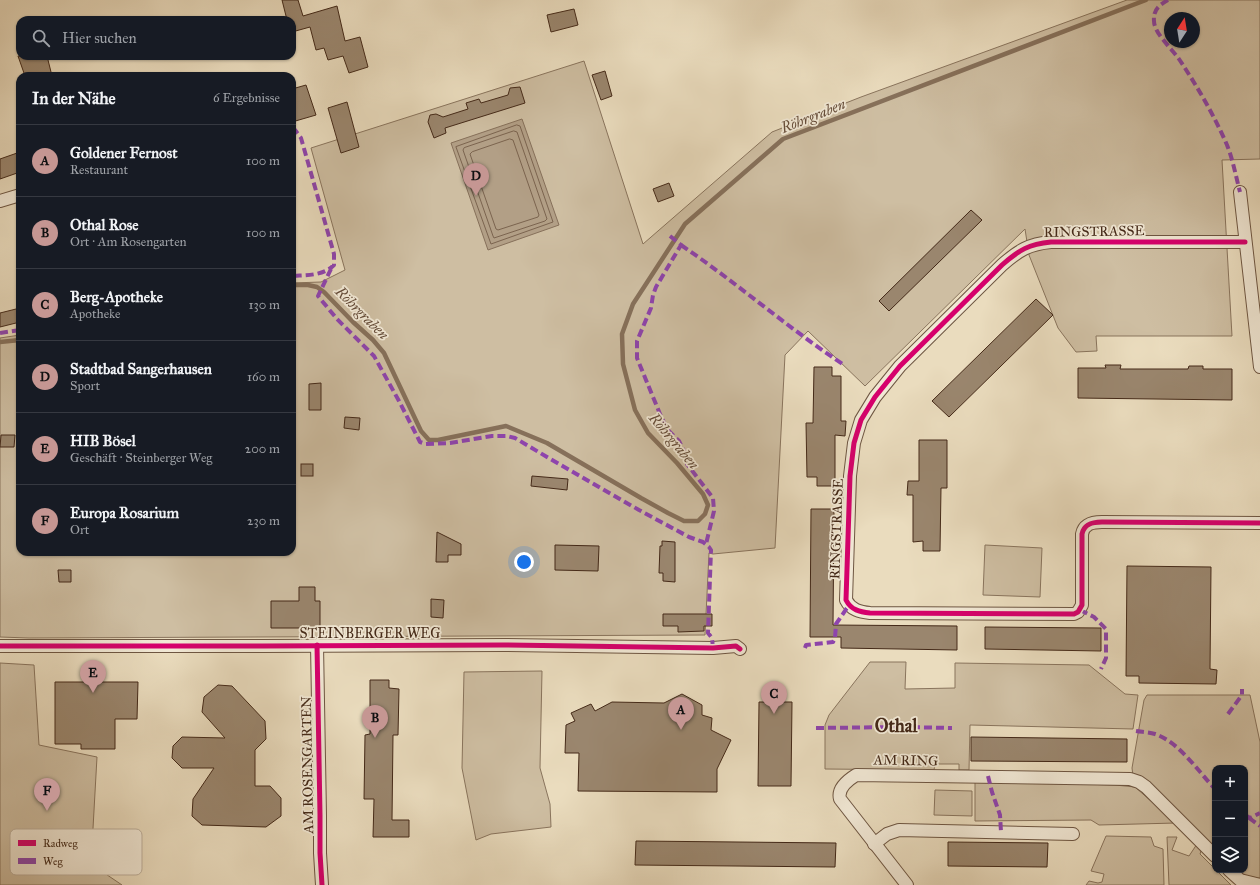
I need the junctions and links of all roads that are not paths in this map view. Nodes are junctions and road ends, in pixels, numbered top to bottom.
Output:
1 (1240, 192) dead end
2 (16, 196) edge
3 (0, 201) edge
4 (1245, 242) junction
5 (1260, 367) edge
6 (1260, 523) edge
7 (317, 645) junction
8 (0, 646) edge
9 (740, 649) dead end
10 (1073, 834) dead end
11 (874, 844) junction
12 (1212, 853) edge
13 (1232, 873) edge
14 (322, 885) edge
15 (907, 885) edge
16 (1260, 885) edge

1 - 4 street
2 - 3 street
4 - 5 street
4 - 6 street, RINGSTRASSE
7 - 8 street, STEINBERGER WEG
7 - 9 street, STEINBERGER WEG
7 - 14 street, AM ROSENGARTEN
10 - 11 street
11 - 12 street, AM RING
11 - 15 street, AM RING
13 - 16 street

